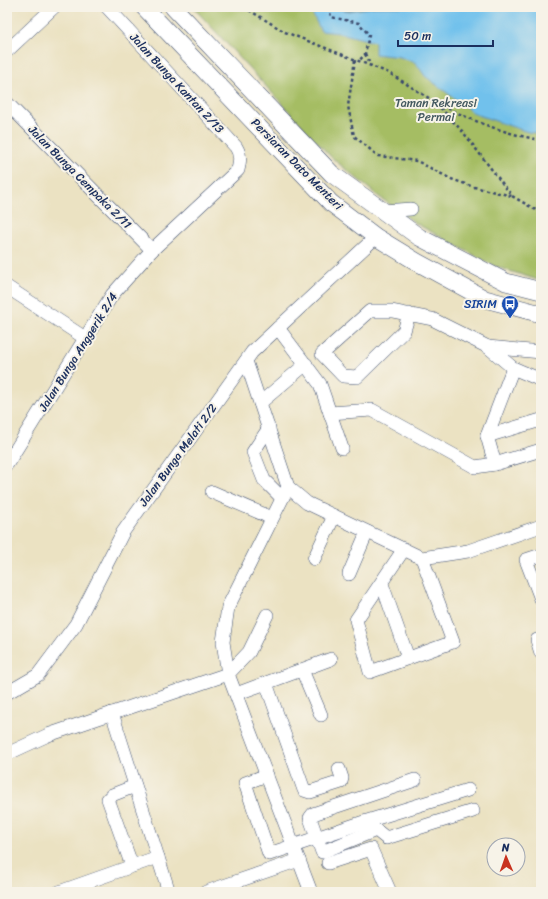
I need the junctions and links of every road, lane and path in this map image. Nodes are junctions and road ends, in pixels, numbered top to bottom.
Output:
1 (54, 7) edge
2 (107, 7) edge
3 (144, 7) edge
4 (173, 7) edge
5 (244, 7) edge
6 (329, 7) edge
7 (7, 51) edge
8 (365, 54) junction
9 (355, 60) junction
10 (359, 61) junction
11 (370, 66) junction
12 (435, 102) junction
13 (7, 103) edge
14 (541, 140) edge
15 (240, 161) joint
16 (512, 196) junction
17 (411, 209) dead end
18 (384, 212) junction
19 (541, 213) edge
20 (376, 237) junction
21 (152, 250) junction
22 (7, 287) edge
23 (541, 291) edge
24 (409, 314) junction
25 (541, 314) edge
26 (278, 328) junction
27 (85, 338) junction
28 (488, 347) junction
29 (541, 352) edge
30 (246, 361) junction
31 (306, 364) junction
32 (513, 368) junction
33 (541, 380) edge
34 (260, 404) junction
35 (330, 413) junction
36 (541, 420) edge
37 (269, 428) junction
38 (487, 436) junction
39 (342, 448) dead end
40 (541, 450) edge
41 (8, 459) edge
42 (495, 464) junction
43 (212, 492) dead end
44 (285, 492) junction
45 (334, 516) junction
46 (272, 518) junction
47 (541, 526) edge
48 (368, 532) junction
49 (404, 549) junction
50 (541, 555) edge
51 (422, 558) junction
52 (314, 559) dead end
53 (349, 574) dead end
54 (382, 584) junction
55 (541, 598) edge
56 (267, 614) dead end
57 (537, 640) dead end
58 (541, 652) edge
59 (408, 658) junction
60 (331, 659) dead end
61 (302, 670) junction
62 (228, 674) junction
63 (266, 683) junction
64 (7, 693) edge
65 (236, 694) junction
66 (112, 714) junction
67 (321, 716) dead end
68 (7, 754) edge
69 (339, 769) dead end
70 (267, 775) junction
71 (415, 780) dead end
72 (135, 786) junction
73 (468, 790) dead end
74 (473, 812) dead end
75 (318, 838) junction
76 (294, 846) junction
77 (158, 857) junction
78 (299, 860) junction
79 (328, 863) dead end
80 (132, 866) junction
81 (59, 892) edge
82 (169, 892) edge
83 (206, 892) edge
84 (311, 892) edge
85 (390, 892) edge

1 - 7 street
2 - 15 street, Jalan Bunga Kantan 2/13
3 - 20 main road, Persiaran Dato Menteri
4 - 18 main road, Persiaran Dato Menteri
5 - 9 path
6 - 8 path
8 - 10 path
8 - 11 path
9 - 10 path
9 - 16 path
10 - 11 path
11 - 12 path
12 - 14 path
12 - 16 path
13 - 21 street, Jalan Bunga Cempaka 2/11
15 - 21 street, Jalan Bunga Anggerik 2/4
16 - 19 path
17 - 18 street
18 - 23 main road, Persiaran Dato Menteri
20 - 25 main road, Persiaran Dato Menteri
20 - 26 street, Jalan Bunga Melati 2/2
21 - 27 street, Jalan Bunga Anggerik 2/4
22 - 27 street
24 - 24 street
24 - 28 street
26 - 30 street, Jalan Bunga Melati 2/2
26 - 31 street
27 - 41 street, Jalan Bunga Anggerik 2/4
28 - 29 street
28 - 32 street
30 - 34 street
30 - 64 street, Jalan Bunga Melati 2/2
31 - 34 street
31 - 35 street
32 - 33 street
32 - 38 street
34 - 37 street
35 - 39 street
35 - 42 street
36 - 38 street
37 - 44 street
37 - 44 street
38 - 42 street
40 - 42 street
43 - 46 street
44 - 45 street
44 - 46 street
45 - 48 street
45 - 52 street
46 - 62 street
47 - 51 street
48 - 49 street
48 - 53 street
49 - 51 street
49 - 54 street
50 - 55 street
51 - 59 street
54 - 59 street
54 - 59 street
56 - 62 street
57 - 58 street
60 - 61 street
61 - 63 street
61 - 67 street
62 - 65 street
62 - 66 street
63 - 65 street
63 - 69 street
65 - 70 street
66 - 68 street
66 - 72 street
70 - 76 street
70 - 76 street
71 - 75 street
72 - 77 street
72 - 80 street
73 - 75 street
74 - 75 street
75 - 76 street
76 - 78 street
77 - 80 street
77 - 82 street
78 - 83 street
78 - 84 street
79 - 85 street
80 - 81 street

